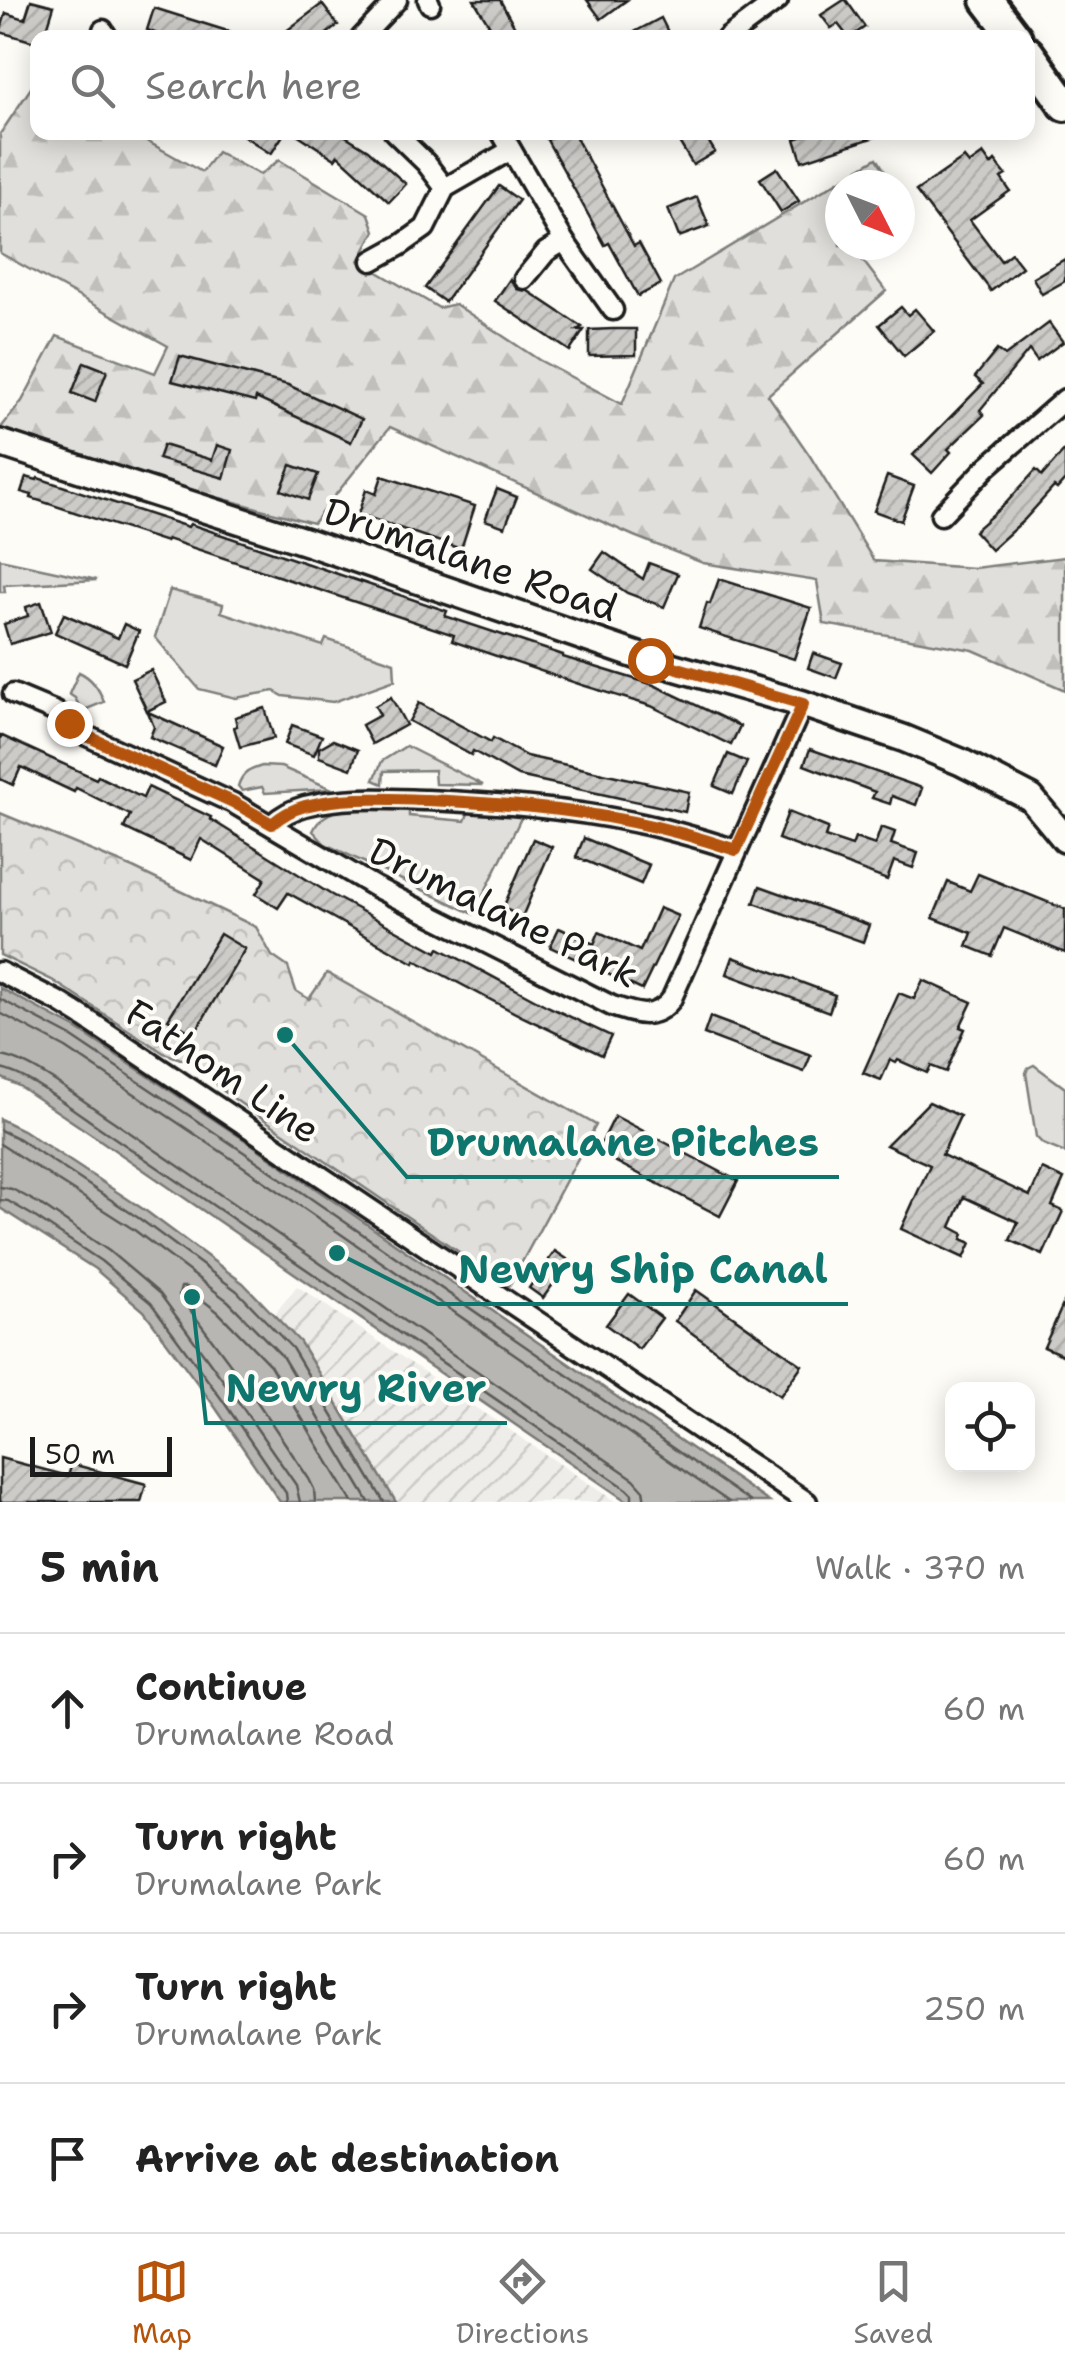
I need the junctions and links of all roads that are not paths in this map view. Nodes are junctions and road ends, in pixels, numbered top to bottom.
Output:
1 (397, 0) edge
2 (778, 0) edge
3 (987, 0) edge
4 (369, 30) edge
5 (738, 30) edge
6 (1010, 30) edge
7 (1035, 61) edge
8 (1061, 90) edge
9 (402, 140) edge
10 (505, 140) edge
11 (511, 150) junction
12 (444, 188) junction
13 (564, 241) junction
14 (372, 261) dead end
15 (524, 279) dead end
16 (614, 310) dead end
17 (1065, 398) edge
18 (0, 444) edge
19 (941, 515) dead end
20 (14, 694) dead end
21 (803, 704) junction
22 (272, 824) junction
23 (1065, 840) edge
24 (736, 850) junction
25 (0, 972) edge
26 (807, 1502) edge

1 - 4 street
2 - 5 street
3 - 6 main road
7 - 8 main road
9 - 12 street
10 - 11 street
11 - 12 street
11 - 13 street
12 - 14 street
13 - 15 street
13 - 16 street
17 - 19 street
18 - 21 main road, Drumalane Road
20 - 22 street, Drumalane Park
21 - 23 main road, Drumalane Road
21 - 24 street, Drumalane Park
22 - 24 street, Drumalane Park
22 - 24 street, Drumalane Park
25 - 26 street, Fathom Line

